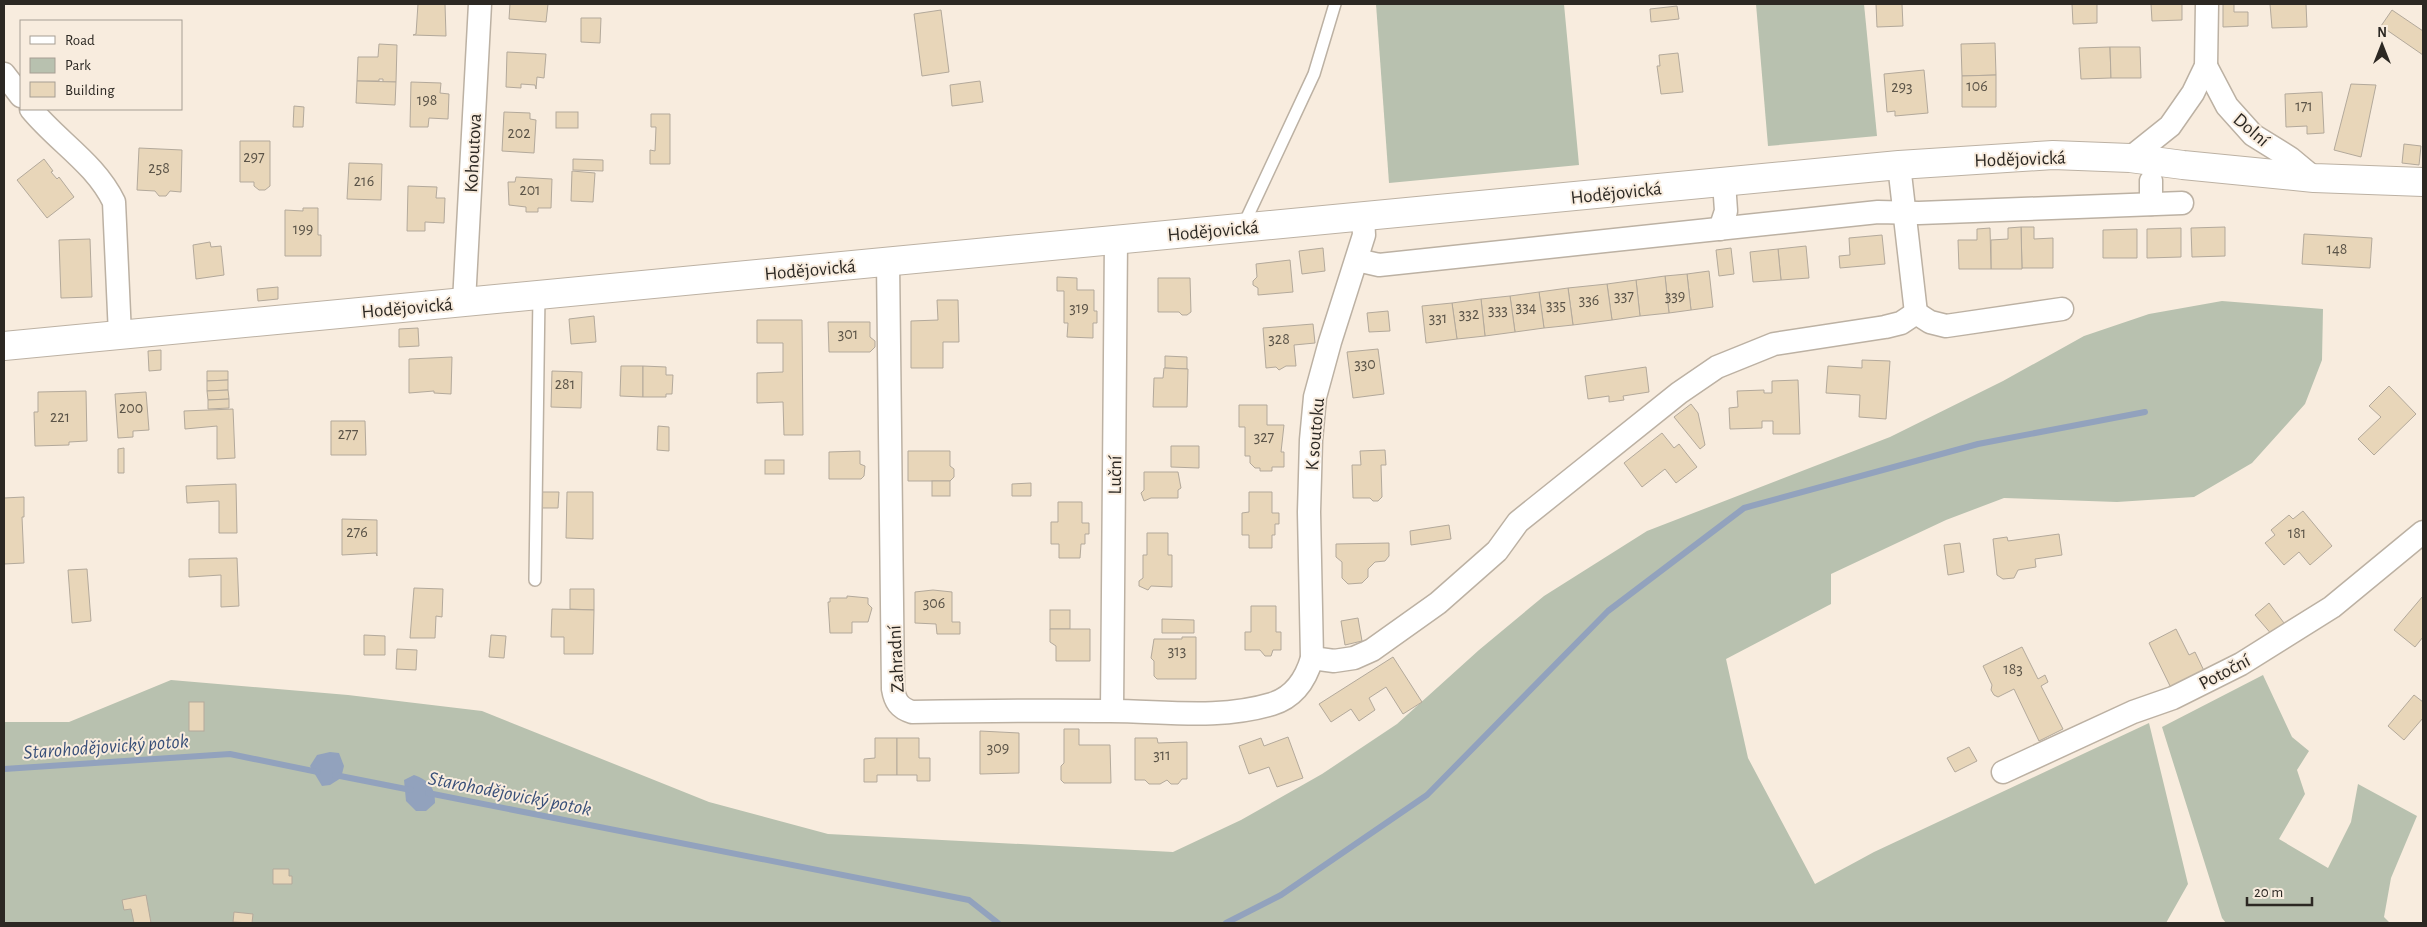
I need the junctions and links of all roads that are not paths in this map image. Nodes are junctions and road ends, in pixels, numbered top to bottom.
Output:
1 (480, 4) edge
2 (1336, 4) edge
3 (2207, 4) edge
4 (2206, 66) junction
5 (4, 74) edge
6 (20, 95) edge
7 (32, 110) edge
8 (2130, 158) junction
9 (1899, 165) junction
10 (2314, 178) junction
11 (2150, 181) dead end
12 (1724, 182) junction
13 (2423, 182) edge
14 (2182, 203) dead end
15 (2151, 204) junction
16 (1904, 213) junction
17 (1363, 217) junction
18 (1242, 228) junction
19 (1720, 229) junction
20 (1116, 239) junction
21 (1357, 260) junction
22 (888, 261) junction
23 (539, 294) junction
24 (464, 302) junction
25 (2062, 309) dead end
26 (1916, 313) junction
27 (120, 334) junction
28 (4, 346) edge
29 (2423, 532) edge
30 (535, 580) dead end
31 (1312, 658) junction
32 (1112, 710) junction
33 (2003, 772) dead end

1 - 24 street, Kohoutova
2 - 18 lane
3 - 4 street, Dolní
4 - 8 street, Dolní
4 - 10 street, Dolní
5 - 6 street
7 - 27 street
8 - 9 street, Hodějovická
8 - 10 street, Hodějovická
9 - 12 street, Hodějovická
9 - 16 street
10 - 13 street, Hodějovická
11 - 15 street
12 - 17 street, Hodějovická
12 - 19 street
14 - 15 street
15 - 16 street
16 - 19 street
16 - 26 street
17 - 18 street, Hodějovická
17 - 21 street, K soutoku
18 - 20 street, Hodějovická
19 - 21 street
20 - 22 street, Hodějovická
20 - 32 street, Luční
21 - 31 street, K soutoku
22 - 23 street, Hodějovická
22 - 32 street, Zahradní
23 - 24 street, Hodějovická
23 - 30 lane
24 - 27 street, Hodějovická
25 - 26 street
26 - 31 street
27 - 28 street, Hodějovická
29 - 33 street, Potoční
31 - 32 street, Zahradní

